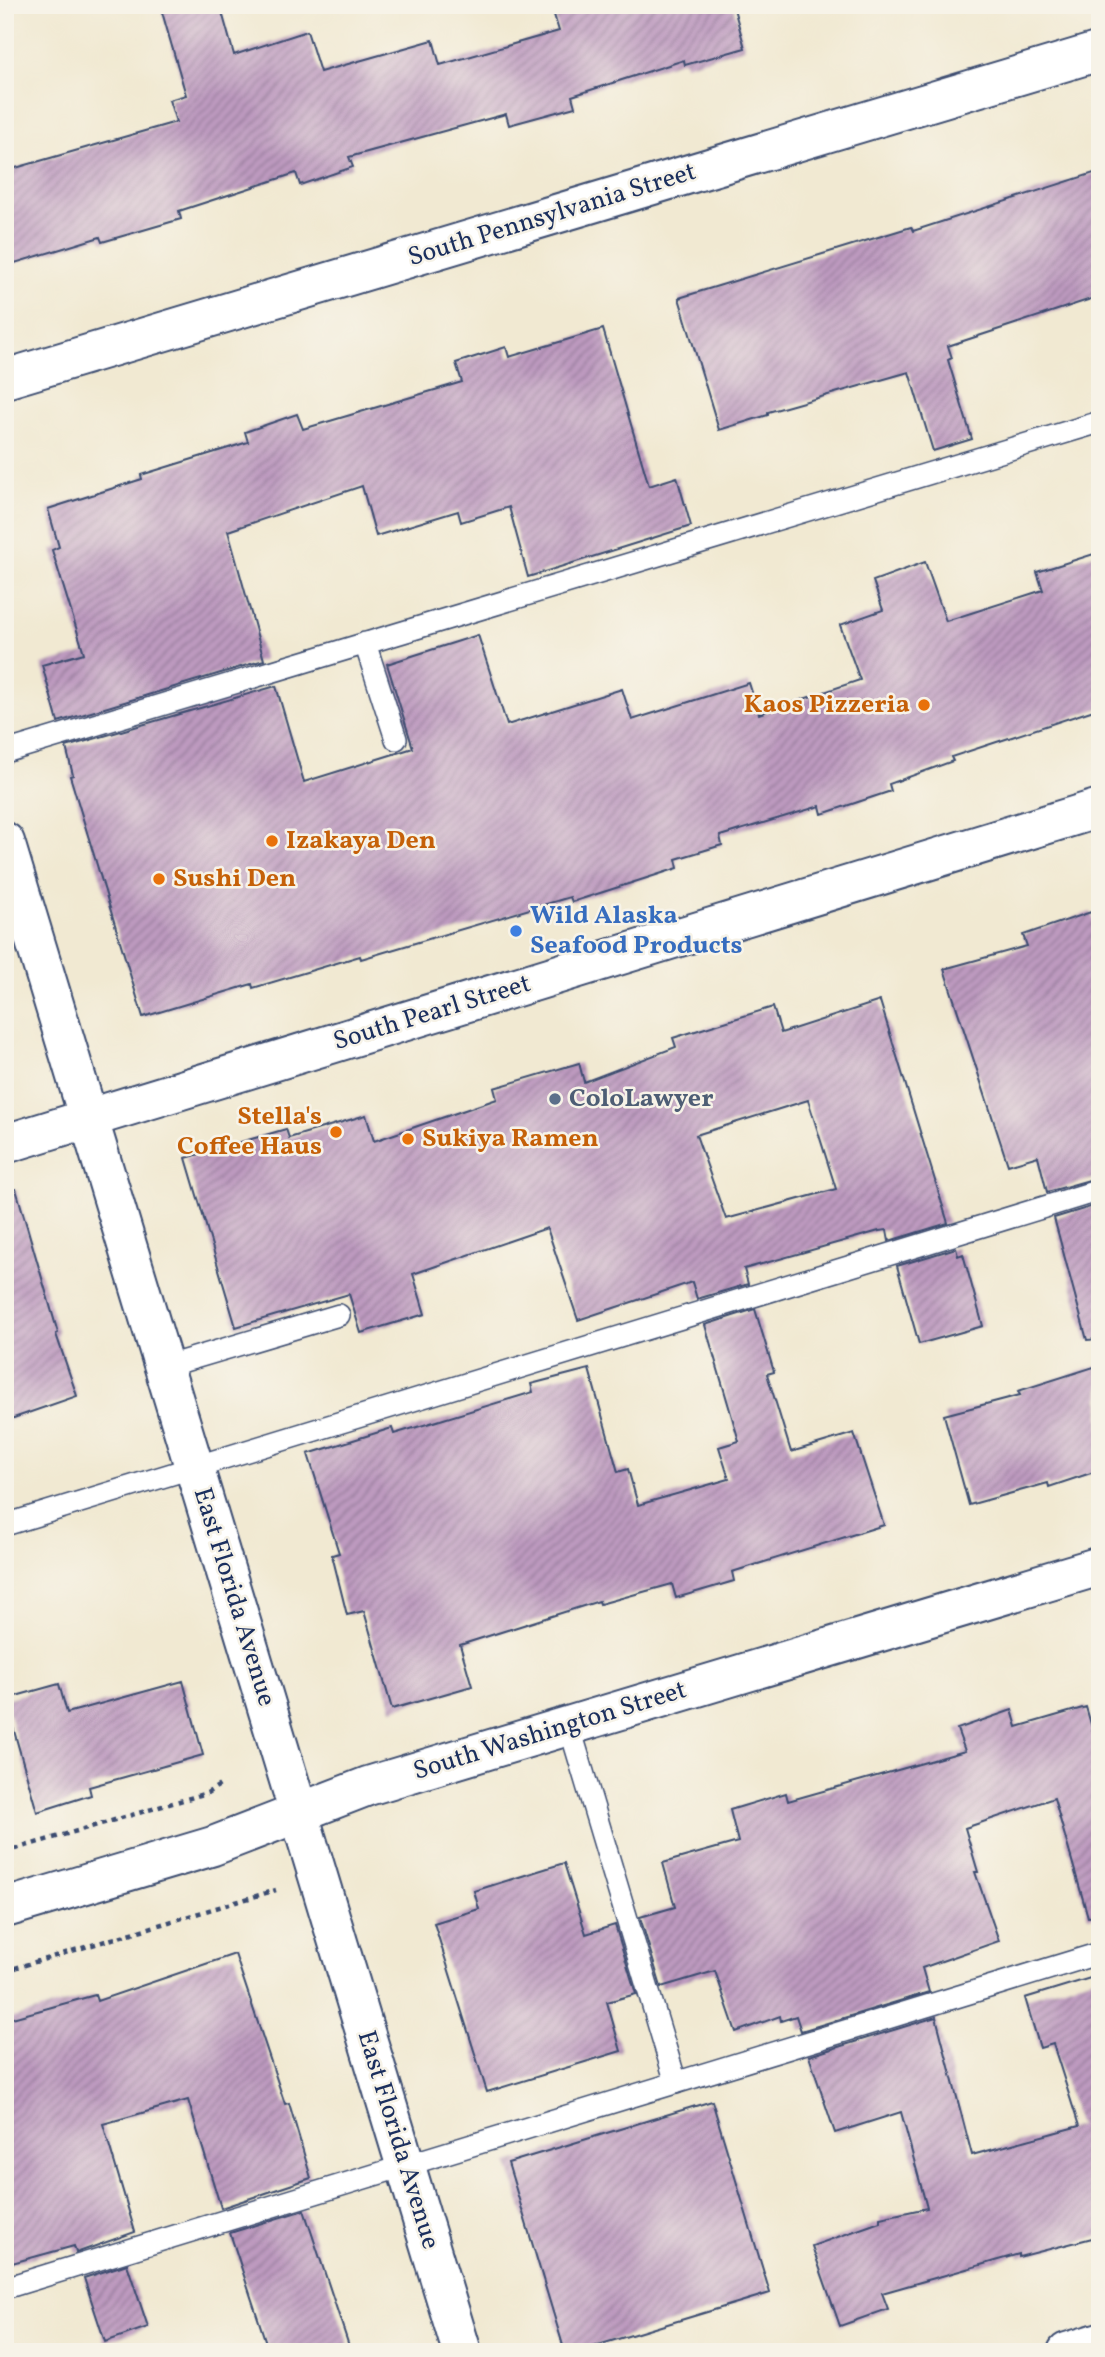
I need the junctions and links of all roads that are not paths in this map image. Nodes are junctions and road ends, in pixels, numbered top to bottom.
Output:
1 (1100, 51) edge
2 (5, 379) edge
3 (1100, 422) edge
4 (365, 643) junction
5 (396, 739) dead end
6 (5, 752) edge
7 (1100, 808) edge
8 (5, 842) edge
9 (89, 1118) junction
10 (5, 1144) edge
11 (1100, 1190) edge
12 (339, 1315) dead end
13 (164, 1367) junction
14 (195, 1467) junction
15 (5, 1525) edge
16 (1100, 1566) edge
17 (569, 1725) junction
18 (300, 1814) junction
19 (5, 1908) edge
20 (1100, 1953) edge
21 (676, 2083) junction
22 (406, 2166) junction
23 (5, 2288) edge
24 (1100, 2342) edge
25 (462, 2352) edge
26 (1067, 2352) edge

1 - 2 street, South Pennsylvania Street
3 - 4 lane
4 - 5 lane
4 - 6 lane
7 - 9 street, South Pearl Street
8 - 9 street, East Florida Avenue
9 - 10 street, South Pearl Street
9 - 13 street, East Florida Avenue
11 - 14 lane
12 - 13 lane
13 - 14 street, East Florida Avenue
14 - 15 lane
14 - 18 street, East Florida Avenue
16 - 17 street, South Washington Street
17 - 18 street, South Washington Street
17 - 21 lane
18 - 19 street, South Washington Street
18 - 22 street, East Florida Avenue
20 - 21 lane
21 - 22 lane
22 - 23 lane
22 - 25 street, East Florida Avenue
24 - 26 street

